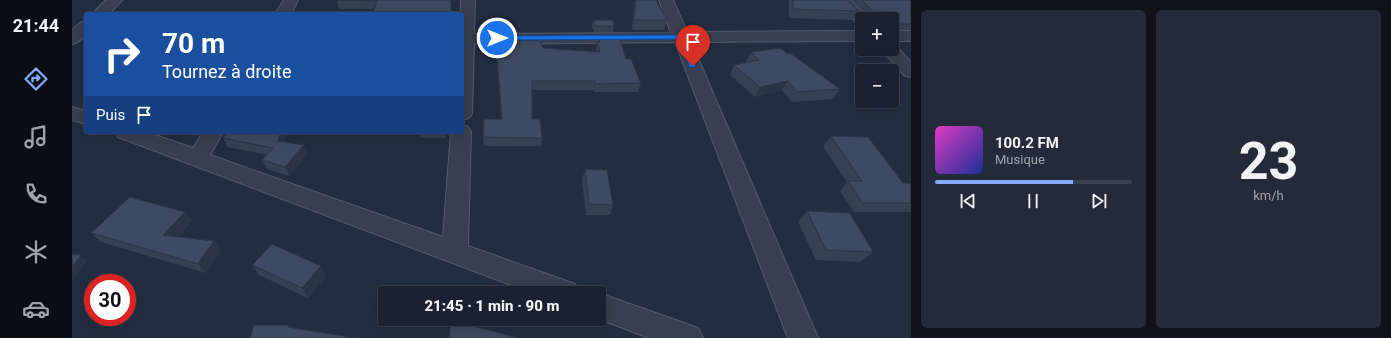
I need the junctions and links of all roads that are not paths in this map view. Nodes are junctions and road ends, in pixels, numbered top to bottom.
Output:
1 (115, 0) edge
2 (291, 0) edge
3 (468, 0) edge
4 (666, 0) edge
5 (842, 0) edge
6 (102, 12) edge
7 (284, 12) edge
8 (855, 13) edge
9 (84, 28) edge
10 (855, 36) edge
11 (899, 36) edge
12 (911, 36) edge
13 (681, 37) junction
14 (466, 38) junction
15 (72, 39) edge
16 (896, 56) edge
17 (911, 72) edge
18 (464, 76) edge
19 (72, 113) edge
20 (84, 117) edge
21 (130, 134) edge
22 (212, 134) edge
23 (461, 134) edge
24 (197, 159) junction
25 (455, 253) junction
26 (546, 286) edge
27 (606, 309) edge
28 (688, 338) edge
29 (802, 338) edge

1 - 6 street
2 - 7 street
3 - 14 street
4 - 13 street
5 - 8 street
9 - 15 street
10 - 13 street
11 - 12 street
13 - 14 street
13 - 29 street
14 - 18 street
16 - 17 street
19 - 20 street
21 - 24 street
22 - 24 street
23 - 25 street
24 - 25 street
25 - 26 street
27 - 28 street

